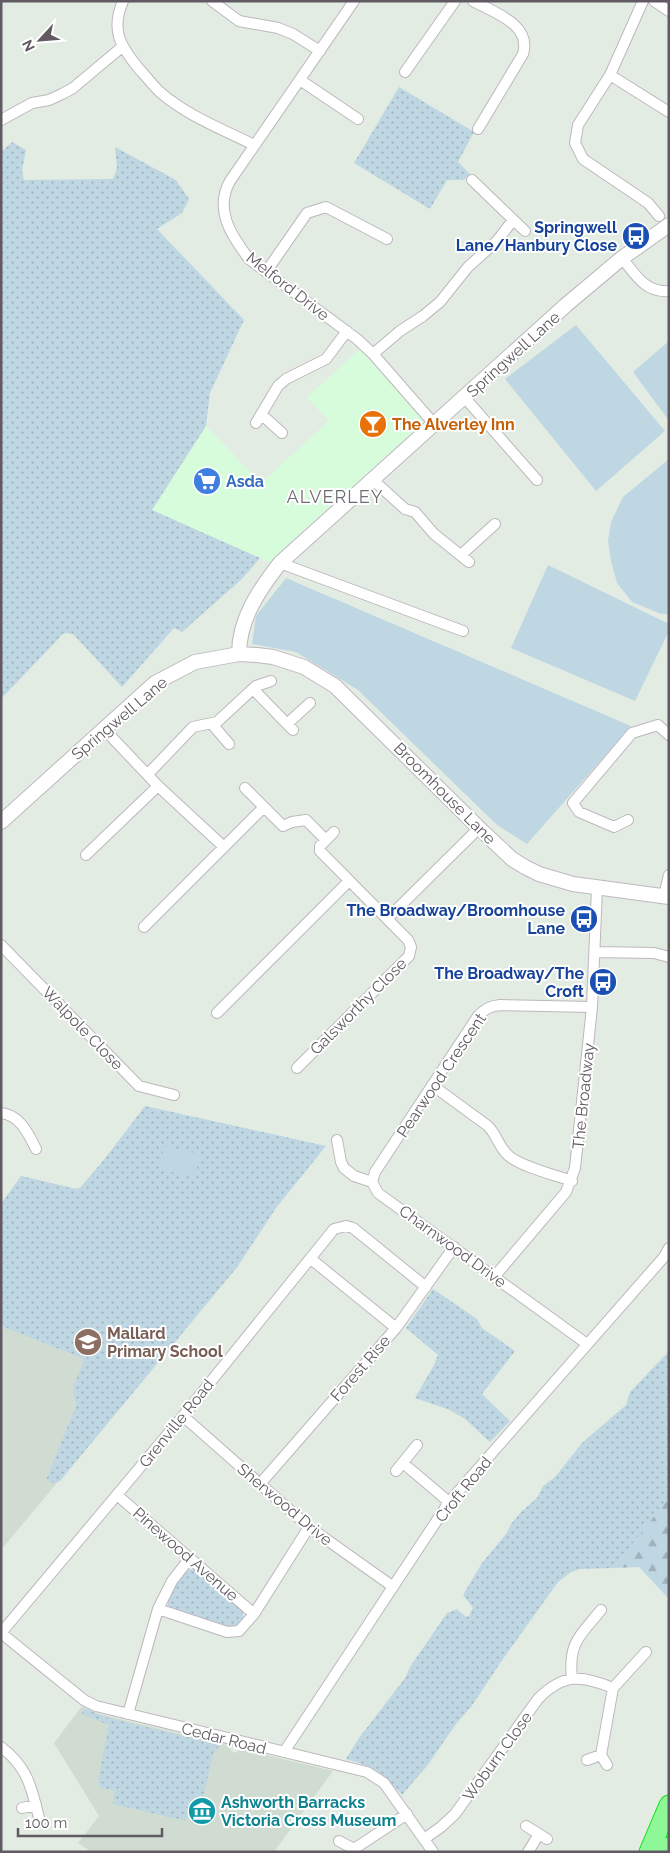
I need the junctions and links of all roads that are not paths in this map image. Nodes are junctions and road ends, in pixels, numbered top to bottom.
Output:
1 (123, 1) edge
2 (212, 1) edge
3 (354, 1) edge
4 (456, 1) edge
5 (473, 1) edge
6 (643, 1) edge
7 (654, 1) edge
8 (669, 11) edge
9 (122, 47) junction
10 (320, 51) junction
11 (405, 72) dead end
12 (610, 75) junction
13 (300, 80) junction
14 (669, 112) edge
15 (358, 119) dead end
16 (1, 120) edge
17 (478, 129) dead end
18 (254, 145) junction
19 (472, 180) dead end
20 (513, 220) junction
21 (664, 221) edge
22 (525, 231) dead end
23 (387, 239) dead end
24 (622, 258) junction
25 (266, 272) junction
26 (669, 291) edge
27 (347, 331) junction
28 (373, 354) junction
29 (465, 398) junction
30 (434, 425) junction
31 (282, 433) dead end
32 (373, 480) junction
33 (537, 480) dead end
34 (495, 524) dead end
35 (461, 555) junction
36 (469, 562) dead end
37 (280, 563) junction
38 (463, 631) dead end
39 (239, 654) junction
40 (271, 681) dead end
41 (253, 689) junction
42 (310, 703) dead end
43 (212, 724) junction
44 (103, 728) junction
45 (669, 735) edge
46 (229, 744) dead end
47 (148, 774) junction
48 (158, 786) junction
49 (245, 788) dead end
50 (264, 807) junction
51 (628, 820) dead end
52 (1, 822) edge
53 (479, 828) junction
54 (224, 848) junction
55 (86, 855) dead end
56 (669, 875) edge
57 (350, 881) junction
58 (596, 888) junction
59 (666, 897) edge
60 (388, 918) junction
61 (144, 927) dead end
62 (1, 945) edge
63 (594, 952) junction
64 (669, 957) edge
65 (592, 1007) junction
66 (217, 1012) dead end
67 (296, 1068) dead end
68 (432, 1085) junction
69 (174, 1096) dead end
70 (1, 1113) edge
71 (337, 1140) dead end
72 (36, 1149) dead end
73 (572, 1181) junction
74 (372, 1182) junction
75 (454, 1247) junction
76 (669, 1248) edge
77 (311, 1259) junction
78 (495, 1276) junction
79 (426, 1287) junction
80 (396, 1328) junction
81 (586, 1344) junction
82 (183, 1416) junction
83 (417, 1445) dead end
84 (403, 1463) junction
85 (396, 1471) dead end
86 (260, 1484) junction
87 (117, 1495) junction
88 (449, 1502) junction
89 (309, 1527) junction
90 (190, 1558) junction
91 (392, 1586) junction
92 (158, 1609) junction
93 (601, 1610) dead end
94 (254, 1614) junction
95 (1, 1633) edge
96 (646, 1652) dead end
97 (572, 1678) junction
98 (613, 1688) junction
99 (128, 1714) junction
100 (1, 1747) edge
101 (284, 1752) junction
102 (601, 1756) junction
103 (587, 1760) dead end
104 (608, 1765) dead end
105 (36, 1805) junction
106 (669, 1805) edge
107 (22, 1808) dead end
108 (406, 1814) junction
109 (40, 1822) dead end
110 (526, 1826) dead end
111 (424, 1839) junction
112 (339, 1841) dead end
113 (669, 1848) edge
114 (354, 1850) edge
115 (433, 1852) edge
116 (528, 1852) edge
117 (649, 1852) edge
118 (667, 1852) edge

1 - 9 street
2 - 10 street
3 - 10 street, Melford Drive
4 - 11 street
5 - 17 street
6 - 12 street
7 - 8 street
9 - 16 street
9 - 18 street
10 - 13 street, Melford Drive
12 - 14 street
12 - 21 street
13 - 15 street
13 - 18 street, Melford Drive
18 - 25 street, Melford Drive
19 - 20 street
20 - 22 street
20 - 28 street
21 - 24 street, Springwell Lane
23 - 25 street
24 - 26 street
24 - 29 street, Springwell Lane
25 - 27 street, Melford Drive
27 - 28 street, Melford Drive
27 - 31 street
28 - 30 street, Melford Drive
29 - 30 street, Springwell Lane
29 - 33 street
30 - 32 street, Springwell Lane
32 - 35 street
32 - 37 street, Springwell Lane
34 - 35 street
35 - 36 street
37 - 38 street
37 - 39 street, Springwell Lane
39 - 44 street, Springwell Lane
39 - 53 street, Broomhouse Lane
40 - 41 street
41 - 42 street
41 - 43 street
43 - 46 street
43 - 47 street
44 - 47 street
44 - 52 street, Springwell Lane
45 - 51 street
47 - 48 street
48 - 54 street
48 - 55 street
49 - 50 street
50 - 54 street
50 - 57 street, Galsworthy Close
53 - 58 street, Broomhouse Lane
53 - 60 street
54 - 61 street
56 - 59 street
57 - 60 street, Galsworthy Close
57 - 66 street
58 - 59 street, Broomhouse Lane
58 - 63 street, The Broadway
60 - 67 street, Galsworthy Close
62 - 69 street, Walpole Close
63 - 64 street
63 - 65 street, The Broadway
65 - 68 street, Pearwood Crescent
65 - 73 street, The Broadway
68 - 73 street
68 - 74 street, Pearwood Crescent
70 - 72 street
71 - 74 street, Charnwood Drive
73 - 78 street, The Broadway
74 - 75 street, Charnwood Drive
75 - 78 street, Charnwood Drive
75 - 79 street, Forest Rise
76 - 81 street, Croft Road
77 - 79 street, Grenville Road
77 - 80 street
77 - 82 street, Grenville Road
78 - 81 street, Charnwood Drive
79 - 80 street, Forest Rise
80 - 86 street, Forest Rise
81 - 88 street, Croft Road
82 - 86 street, Sherwood Drive
82 - 87 street, Grenville Road
83 - 84 street
84 - 85 street
84 - 88 street
86 - 89 street, Sherwood Drive
87 - 90 street, Pinewood Avenue
87 - 95 street, Grenville Road
88 - 91 street, Croft Road
89 - 91 street, Sherwood Drive
89 - 94 street
90 - 92 street
90 - 94 street, Pinewood Avenue
91 - 101 street, Croft Road
92 - 94 street
92 - 99 street
93 - 97 street
95 - 99 street, Cedar Road
96 - 98 street
97 - 98 street
97 - 111 street, Woburn Close
98 - 102 street
99 - 101 street, Cedar Road
100 - 105 street
101 - 108 street, Cedar Road
102 - 103 street
102 - 104 street
105 - 107 street
105 - 109 street
106 - 117 highway
108 - 111 street, Cedar Road
108 - 114 street
110 - 116 street
111 - 115 street, Cedar Road
112 - 114 street
113 - 118 highway

